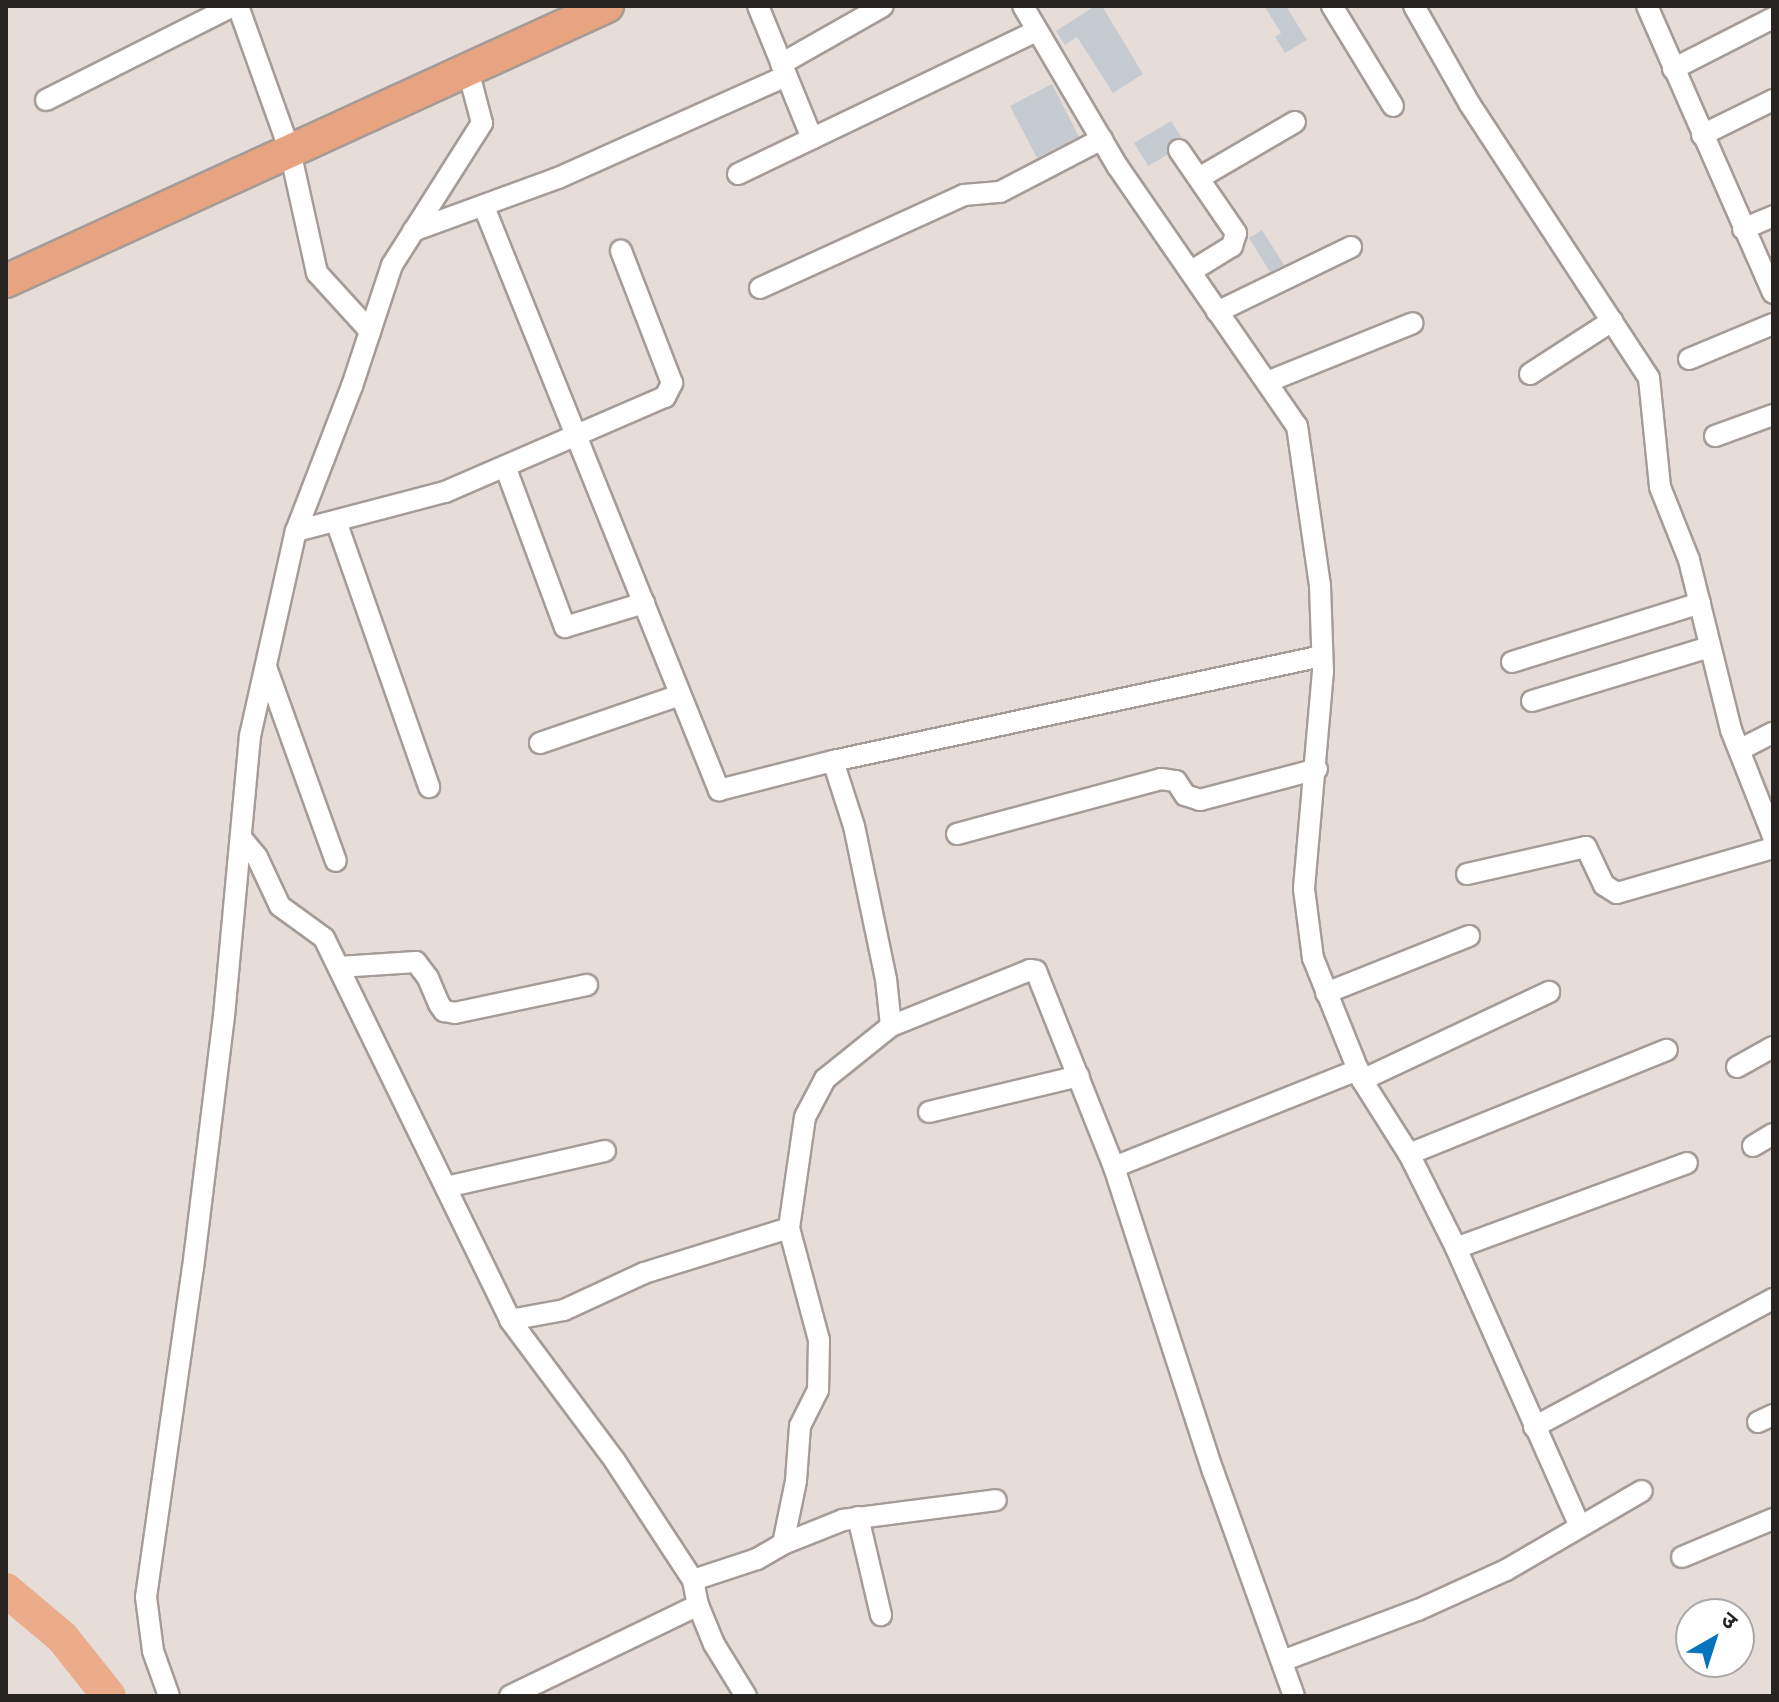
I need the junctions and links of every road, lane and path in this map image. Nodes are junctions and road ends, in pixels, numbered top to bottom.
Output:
1 (236, 6) edge
2 (607, 6) edge
3 (758, 6) edge
4 (883, 6) edge
5 (1023, 6) edge
6 (1332, 6) edge
7 (1414, 6) edge
8 (1647, 6) edge
9 (1773, 18) edge
10 (1037, 31) junction
11 (1673, 69) junction
12 (468, 70) junction
13 (784, 70) junction
14 (46, 100) dead end
15 (1773, 100) edge
16 (1393, 106) dead end
17 (1295, 122) dead end
18 (1702, 135) junction
19 (812, 138) junction
20 (1102, 139) junction
21 (1179, 150) dead end
22 (290, 151) junction
23 (738, 174) dead end
24 (1199, 178) junction
25 (484, 207) junction
26 (1773, 216) edge
27 (1743, 229) junction
28 (413, 231) junction
29 (1351, 247) dead end
30 (621, 251) dead end
31 (1190, 272) junction
32 (6, 281) edge
33 (760, 288) dead end
34 (1773, 293) edge
35 (1217, 312) junction
36 (1612, 321) junction
37 (1413, 323) dead end
38 (1773, 324) edge
39 (370, 331) junction
40 (1689, 359) dead end
41 (1530, 374) dead end
42 (1267, 382) junction
43 (1773, 415) edge
44 (578, 433) junction
45 (1715, 436) dead end
46 (505, 466) junction
47 (336, 521) junction
48 (296, 531) junction
49 (644, 603) junction
50 (1700, 603) junction
51 (1710, 647) junction
52 (1322, 656) junction
53 (1512, 662) dead end
54 (266, 667) junction
55 (680, 695) junction
56 (1532, 701) dead end
57 (1773, 733) edge
58 (540, 743) dead end
59 (1741, 749) junction
60 (833, 761) junction
61 (1317, 769) junction
62 (429, 787) dead end
63 (957, 834) dead end
64 (1773, 836) edge
65 (242, 839) junction
66 (1773, 848) edge
67 (336, 861) dead end
68 (1467, 874) dead end
69 (1469, 936) dead end
70 (339, 967) junction
71 (587, 985) dead end
72 (1549, 992) dead end
73 (1326, 993) junction
74 (891, 1026) junction
75 (1773, 1047) edge
76 (1667, 1050) dead end
77 (1737, 1067) dead end
78 (1360, 1075) junction
79 (1079, 1076) junction
80 (929, 1112) dead end
81 (1773, 1134) edge
82 (1753, 1146) dead end
83 (605, 1151) dead end
84 (1409, 1154) junction
85 (1687, 1163) dead end
86 (1114, 1167) junction
87 (446, 1187) junction
88 (789, 1228) junction
89 (1456, 1248) junction
90 (1773, 1299) edge
91 (510, 1320) junction
92 (1534, 1427) junction
93 (1642, 1491) dead end
94 (996, 1500) dead end
95 (858, 1517) junction
96 (1773, 1519) edge
97 (1580, 1526) junction
98 (783, 1544) junction
99 (1682, 1557) dead end
100 (693, 1580) junction
101 (698, 1605) junction
102 (881, 1615) dead end
103 (1282, 1661) junction
104 (1291, 1695) edge
105 (169, 1696) edge
106 (510, 1696) edge
107 (746, 1696) edge

1 - 14 street
1 - 22 street
2 - 12 highway
3 - 13 street
4 - 13 street
5 - 10 street
6 - 16 street
7 - 36 street
8 - 11 street
9 - 11 street
10 - 19 street
10 - 20 street
11 - 18 street
12 - 22 highway
12 - 28 street
13 - 19 street
13 - 25 street
15 - 18 street
17 - 24 street
18 - 27 street
19 - 23 street
20 - 31 street
20 - 33 street
21 - 24 street
22 - 32 highway
22 - 39 street
24 - 31 street
25 - 28 street
25 - 44 street
26 - 27 street
27 - 34 street
28 - 39 street
29 - 35 street
30 - 44 street
31 - 35 street
35 - 42 street
36 - 41 street
36 - 50 street
37 - 42 street
38 - 40 street
39 - 48 street
42 - 52 street
43 - 45 street
44 - 46 street
44 - 49 street
46 - 47 street
46 - 49 street
47 - 48 street
47 - 62 street
48 - 54 street
49 - 55 street
50 - 51 street
50 - 53 street
51 - 56 street
51 - 59 street
52 - 60 street
52 - 61 street
54 - 65 street
54 - 67 street
55 - 58 street
55 - 60 street
57 - 59 street
59 - 64 street
60 - 74 street
61 - 63 street
61 - 73 street
65 - 70 street
65 - 105 street
66 - 68 street
69 - 73 street
70 - 71 street
70 - 87 street
72 - 78 street
73 - 78 street
74 - 79 street
74 - 88 street
75 - 77 street
76 - 84 street
78 - 84 street
78 - 86 street
79 - 80 street
79 - 86 street
81 - 82 street
83 - 87 street
84 - 89 street
85 - 89 street
86 - 103 street
87 - 91 street
88 - 91 street
88 - 98 street
89 - 92 street
90 - 92 street
91 - 100 street
92 - 97 street
93 - 97 street
94 - 95 street
95 - 98 street
95 - 102 street
96 - 99 street
97 - 103 street
98 - 100 street
100 - 101 street
101 - 106 street
101 - 107 street
103 - 104 street

